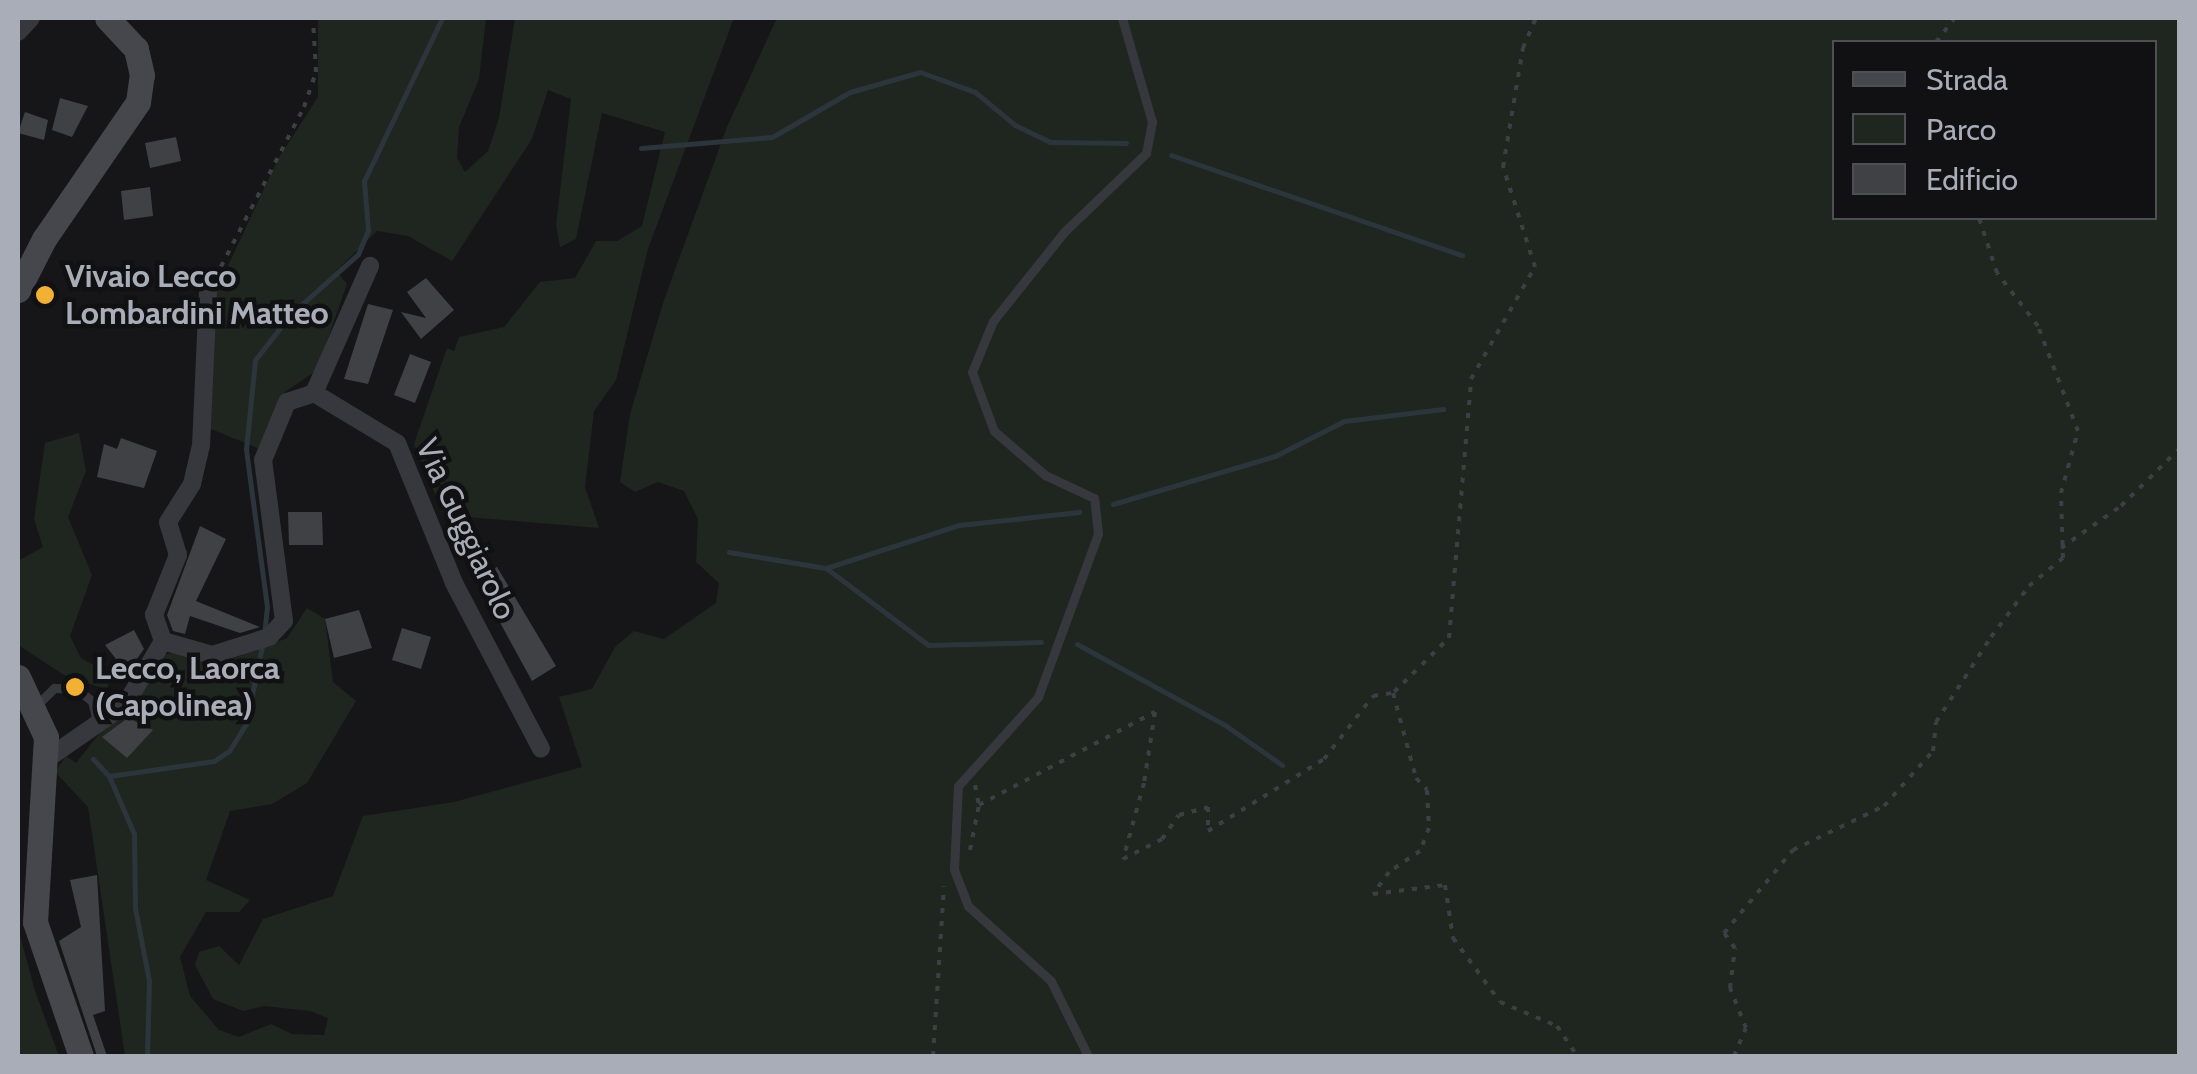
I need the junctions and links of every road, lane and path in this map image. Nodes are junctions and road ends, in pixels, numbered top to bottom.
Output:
1 (31, 18) edge
2 (107, 18) edge
3 (313, 18) edge
4 (1122, 18) edge
5 (1536, 18) edge
6 (1955, 18) edge
7 (18, 32) edge
8 (1938, 40) edge
9 (1981, 220) edge
10 (370, 266) dead end
11 (18, 290) edge
12 (208, 291) joint
13 (314, 393) junction
14 (2180, 448) edge
15 (2061, 548) junction
16 (163, 641) junction
17 (18, 677) edge
18 (1393, 693) junction
19 (36, 707) junction
20 (92, 732) junction
21 (542, 748) dead end
22 (44, 761) junction
23 (954, 864) junction
24 (81, 1056) edge
25 (933, 1056) edge
26 (1088, 1056) edge
27 (1577, 1056) edge
28 (1734, 1056) edge

1 - 7 street
2 - 11 main road
3 - 12 path
4 - 23 lane
5 - 18 path
6 - 8 path
9 - 15 path
10 - 13 street
12 - 16 street
13 - 16 street
13 - 21 street, Via Guggiarolo
14 - 15 path
15 - 28 path
16 - 20 street
17 - 19 main road
18 - 23 path
18 - 27 path
19 - 20 lane
19 - 22 main road
20 - 22 street
22 - 24 main road
23 - 25 path
23 - 26 lane

